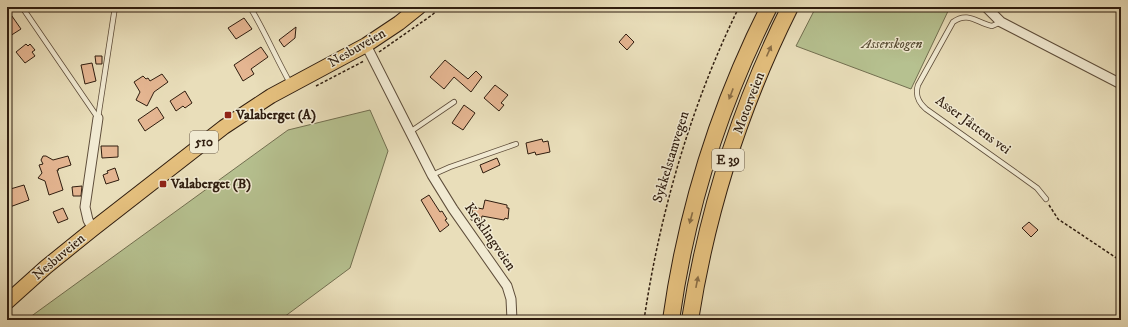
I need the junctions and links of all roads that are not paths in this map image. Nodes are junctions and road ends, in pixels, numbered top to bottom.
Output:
1 (22, 7) edge
2 (115, 7) edge
3 (250, 7) edge
4 (419, 7) edge
5 (769, 7) edge
6 (790, 7) edge
7 (986, 7) edge
8 (1001, 22) junction
9 (369, 51) junction
10 (1121, 84) edge
11 (291, 85) junction
12 (454, 102) dead end
13 (98, 118) junction
14 (410, 132) junction
15 (516, 144) dead end
16 (432, 175) junction
17 (1046, 199) road end
18 (93, 229) junction
19 (7, 302) edge
20 (512, 320) edge
21 (671, 320) edge
22 (690, 320) edge

1 - 13 lane
2 - 13 lane, Nesbuveien
3 - 11 lane
4 - 9 main road, Nesbuveien / 510
5 -> 21 highway, Motorveien / E 39
22 -> 6 highway, Motorveien / E 39
7 - 8 street, Asser Jåttens vei
8 - 10 street, Asser Jåttens vei
8 - 17 lane, Asser Jåttens vei
9 - 11 main road, Nesbuveien / 510
9 - 14 street, Kreklingveien
11 - 18 main road, Nesbuveien / 510
12 - 14 lane
13 - 18 street, Nesbuveien
14 - 16 street, Kreklingveien
15 - 16 lane
16 - 20 street, Kreklingveien
18 - 19 main road, Nesbuveien / 510

